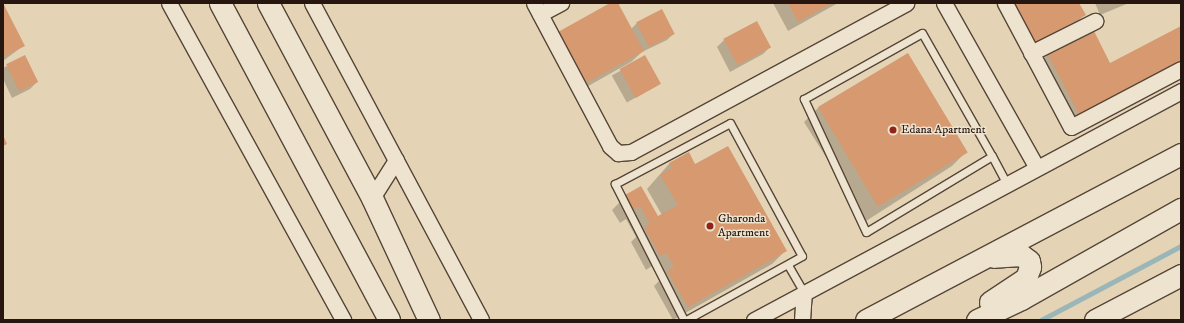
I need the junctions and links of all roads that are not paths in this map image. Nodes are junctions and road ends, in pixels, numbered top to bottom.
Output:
1 (169, 3) edge
2 (220, 3) edge
3 (268, 3) edge
4 (312, 3) edge
5 (561, 3) edge
6 (906, 3) edge
7 (944, 3) edge
8 (1005, 3) edge
9 (537, 9) edge
10 (1094, 21) dead end
11 (1031, 53) junction
12 (1181, 69) edge
13 (1181, 91) edge
14 (1071, 127) junction
15 (1079, 145) junction
16 (1181, 154) edge
17 (992, 156) junction
18 (396, 160) junction
19 (1036, 166) junction
20 (1007, 184) junction
21 (372, 198) junction
22 (1181, 209) edge
23 (985, 258) junction
24 (788, 264) junction
25 (1181, 275) edge
26 (804, 293) junction
27 (343, 320) edge
28 (389, 320) edge
29 (429, 320) edge
30 (481, 320) edge
31 (685, 320) edge
32 (754, 320) edge
33 (802, 320) edge
34 (866, 320) edge
35 (977, 320) edge
36 (1095, 320) edge

1 - 27 street
2 - 28 street
3 - 21 street
4 - 18 street
5 - 9 street
6 - 9 street
7 - 19 street
8 - 11 street
10 - 11 street
11 - 14 street
12 - 14 street
13 - 15 street
14 - 15 street
15 - 19 street
16 - 23 street
17 - 17 lane
17 - 20 lane
18 - 21 street
18 - 30 street
19 - 20 street
20 - 26 street
21 - 29 street
22 - 35 street
23 - 34 street
23 - 35 street
24 - 26 lane
24 - 31 lane
24 - 31 lane
25 - 36 street
26 - 32 street
26 - 33 street

